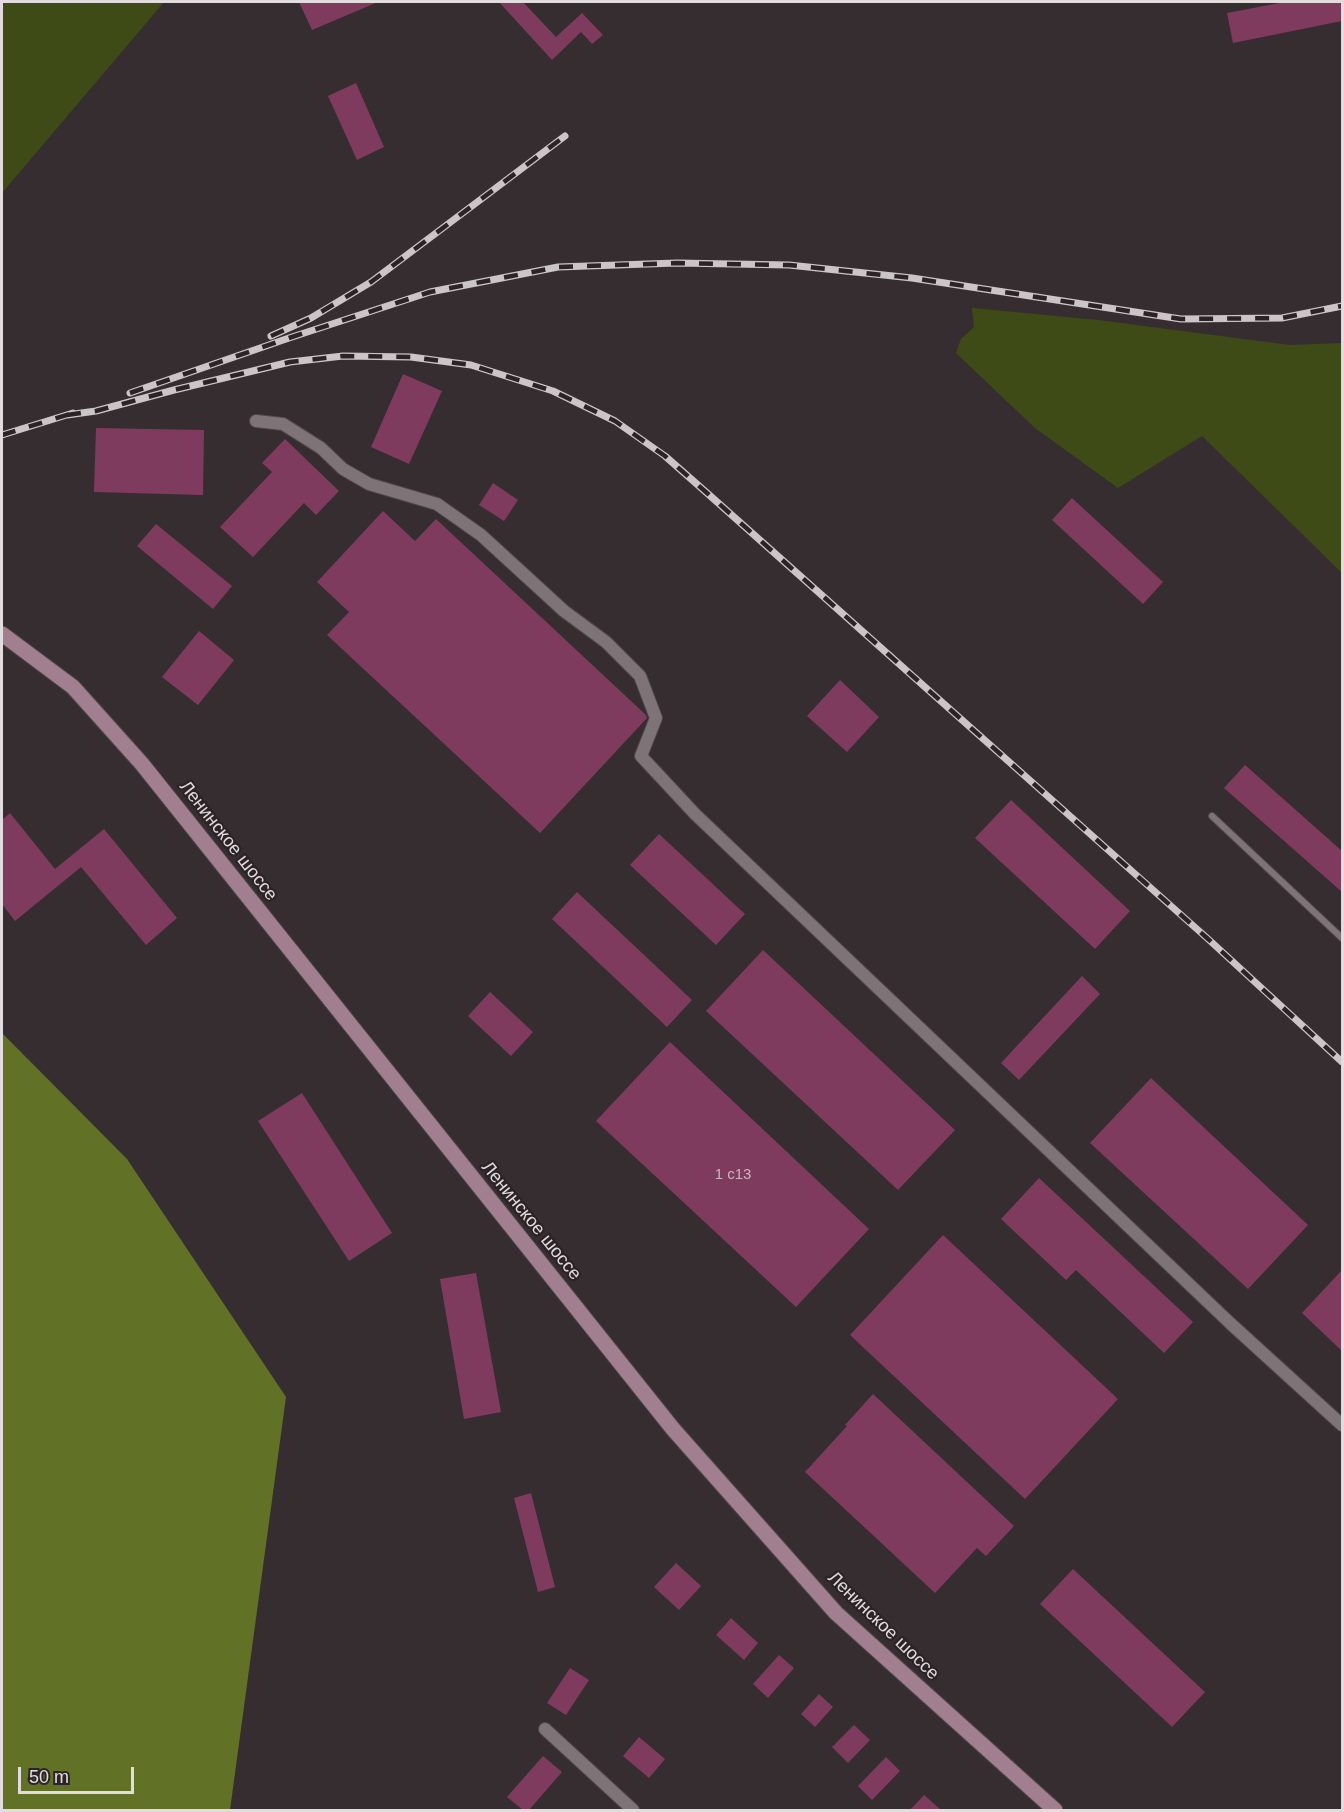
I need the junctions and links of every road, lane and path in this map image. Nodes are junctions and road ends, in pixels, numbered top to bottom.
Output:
1 (256, 421) dead end
2 (2, 634) edge
3 (1212, 816) dead end
4 (1342, 938) edge
5 (1342, 1425) edge
6 (545, 1729) dead end
7 (633, 1810) edge
8 (1055, 1810) edge

1 - 5 street
2 - 8 street, Ленинское шоссе
3 - 4 lane
6 - 7 street

